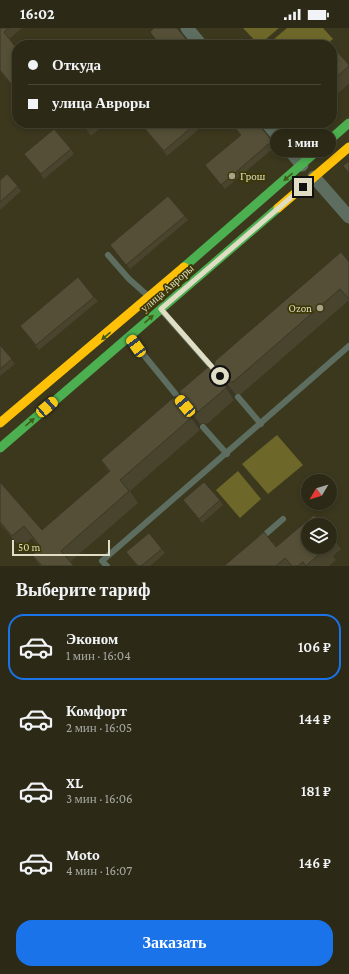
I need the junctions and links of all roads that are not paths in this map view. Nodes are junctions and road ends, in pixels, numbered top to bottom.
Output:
1 (187, 28) edge
2 (197, 40) edge
3 (349, 124) edge
4 (271, 128) edge
5 (349, 147) edge
6 (302, 165) junction
7 (314, 177) junction
8 (349, 217) edge
9 (108, 255) dead end
10 (150, 298) junction
11 (161, 309) junction
12 (129, 337) junction
13 (349, 346) edge
14 (220, 376) edge
15 (238, 397) dead end
16 (185, 406) edge
17 (0, 423) edge
18 (261, 424) junction
19 (203, 427) dead end
20 (0, 448) edge
21 (227, 454) junction
22 (283, 519) dead end
23 (253, 545) edge
24 (107, 566) edge

1 - 2 street
3 - 6 main road, улица Авроры
4 - 6 street
5 - 7 main road, улица Авроры
6 -> 10 main road, улица Авроры
7 - 8 street
7 - 11 main road, улица Авроры
9 - 10 lane
10 -> 17 main road, улица Авроры
12 -> 11 main road, улица Авроры
11 - 14 lane
12 - 16 lane
20 -> 12 main road, улица Авроры
13 - 18 lane
15 - 18 lane
18 - 21 lane
19 - 21 lane
21 - 24 lane
22 - 23 lane

